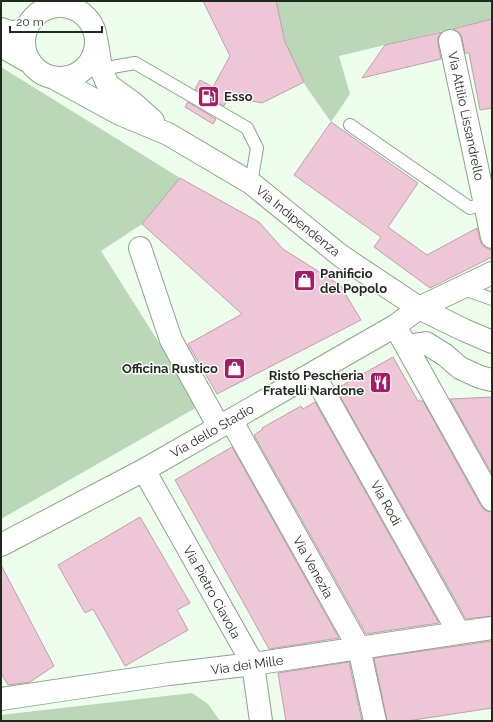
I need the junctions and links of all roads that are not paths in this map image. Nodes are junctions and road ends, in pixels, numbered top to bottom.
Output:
1 (84, 8) edge
2 (35, 14) edge
3 (1, 29) edge
4 (450, 41) dead end
5 (97, 42) junction
6 (1, 46) edge
7 (31, 63) junction
8 (101, 69) junction
9 (56, 78) junction
10 (350, 125) dead end
11 (168, 134) junction
12 (251, 183) junction
13 (484, 203) junction
14 (492, 237) edge
15 (140, 248) dead end
16 (492, 273) edge
17 (461, 287) junction
18 (492, 299) edge
19 (419, 308) junction
20 (395, 326) junction
21 (492, 342) edge
22 (407, 346) junction
23 (313, 373) junction
24 (492, 380) edge
25 (225, 423) junction
26 (144, 470) junction
27 (492, 500) edge
28 (1, 545) edge
29 (492, 628) edge
30 (459, 633) junction
31 (359, 648) junction
32 (253, 664) junction
33 (1, 699) edge
34 (261, 721) edge
35 (375, 721) edge

1 - 2 street
1 - 5 street
2 - 3 street
2 - 7 street
4 - 13 street, Via Attilio Lissandrello
5 - 8 street
5 - 9 street
6 - 7 street
7 - 9 street
8 - 11 street
8 - 12 lane
9 - 11 street
10 - 13 lane
11 - 12 street, Via Indipendenza
12 - 19 street, Via Indipendenza
13 - 14 street, Via Attilio Lissandrello
15 - 25 street, Via Venezia
16 - 17 street, Via dello Stadio
17 - 18 lane
17 - 19 street, Via dello Stadio
19 - 20 street, Via dello Stadio
19 - 21 street, Via Indipendenza
20 - 22 street
20 - 23 street, Via dello Stadio
22 - 24 street
22 - 27 street
23 - 25 street, Via dello Stadio
23 - 30 street, Via Rodi
25 - 26 street, Via dello Stadio
25 - 31 street, Via Venezia
26 - 28 street, Via dello Stadio
26 - 32 street, Via Pietro Ciavola
29 - 30 street, Via dei Mille
30 - 31 street, Via dei Mille
31 - 32 street, Via dei Mille
31 - 35 street, Via Venezia
32 - 33 street, Via dei Mille
32 - 34 street, Via Pietro Ciavola

